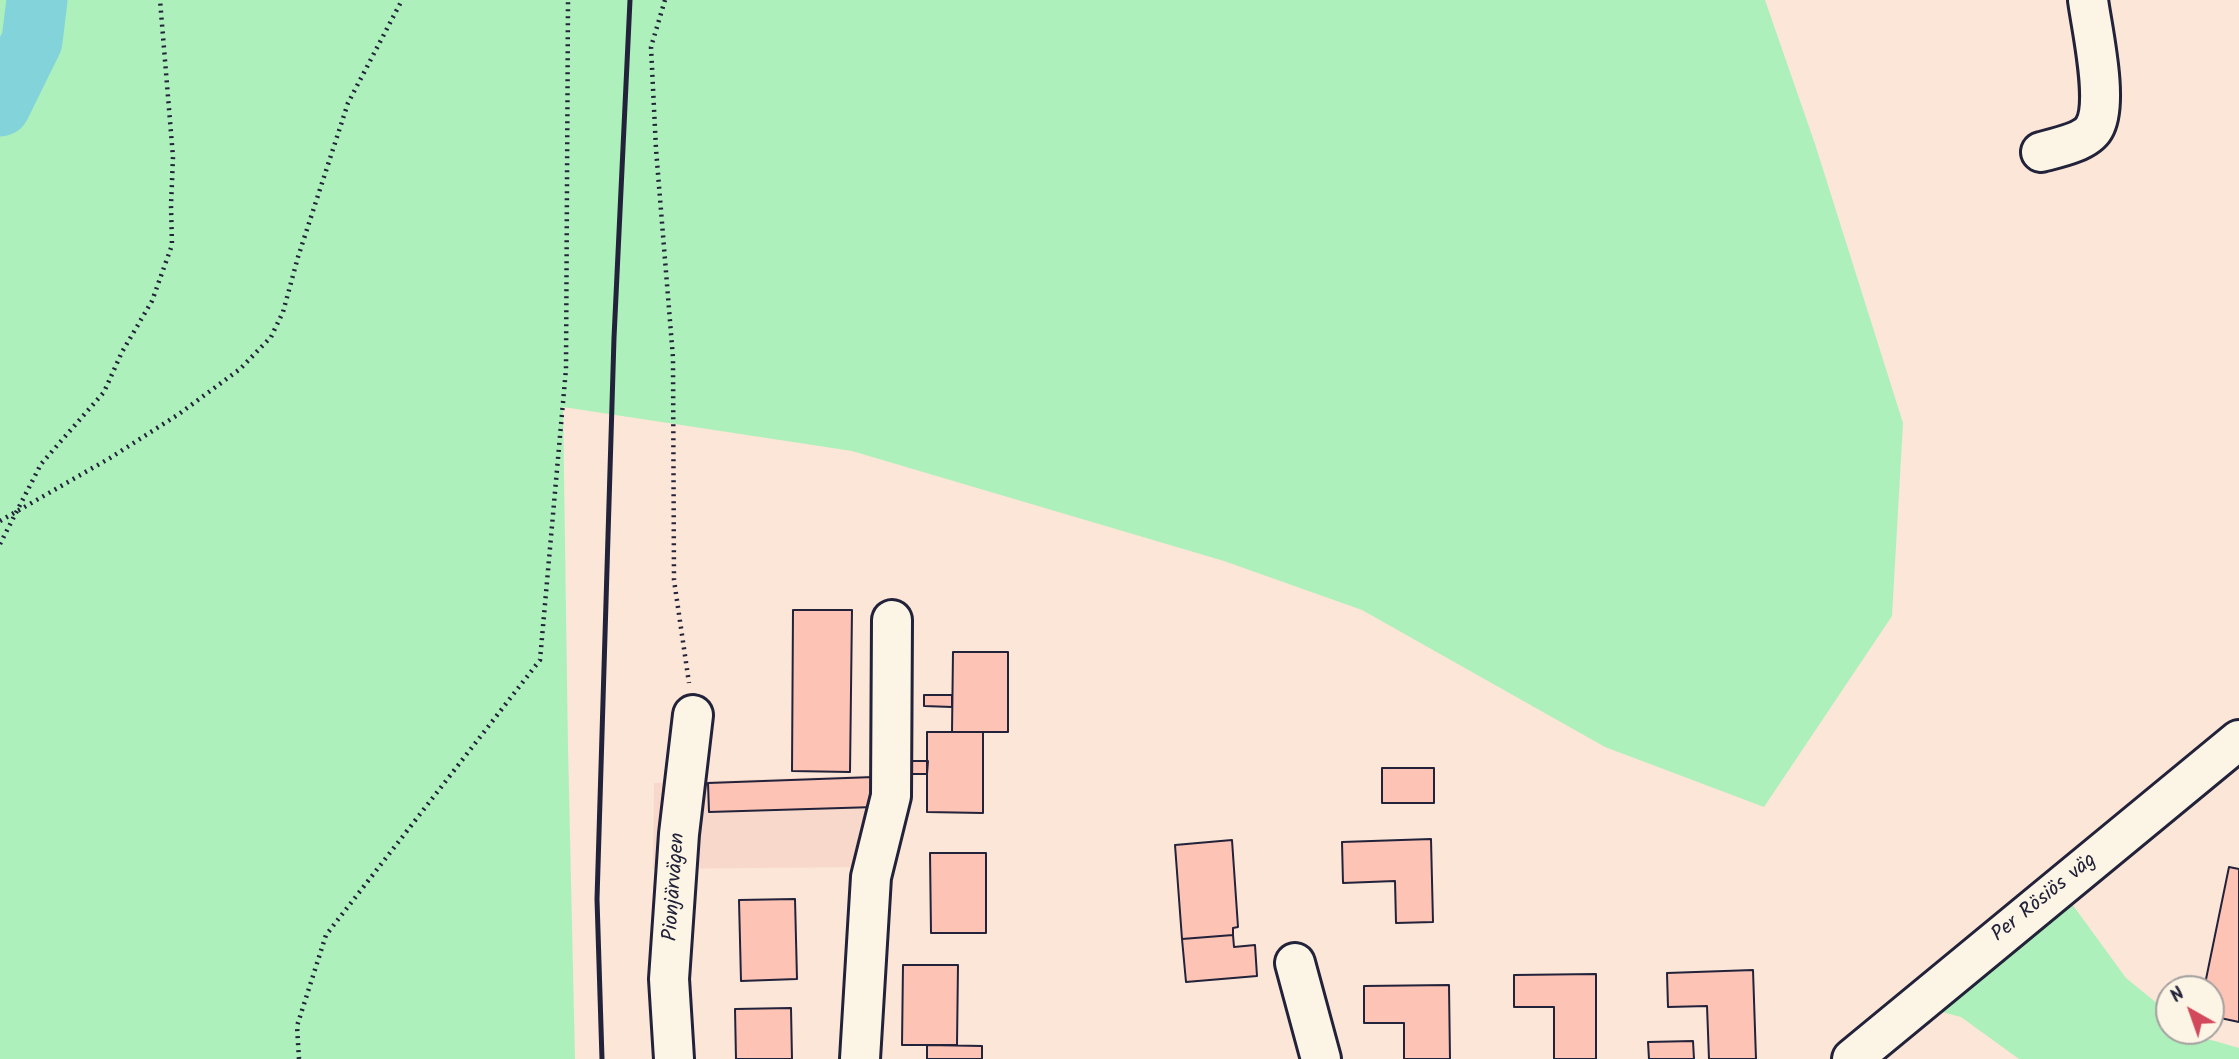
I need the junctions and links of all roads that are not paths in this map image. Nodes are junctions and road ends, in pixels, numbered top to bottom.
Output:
1 (2088, 0) edge
2 (2041, 152) dead end
3 (892, 620) dead end
4 (693, 715) road end
5 (2239, 740) edge
6 (1295, 962) dead end
7 (674, 1059) edge
8 (860, 1059) edge
9 (1321, 1059) edge
10 (1852, 1059) edge

1 - 2 street
3 - 8 street
4 - 7 street, Pionjärvägen
5 - 10 street, Per Rösiös väg
6 - 9 street

